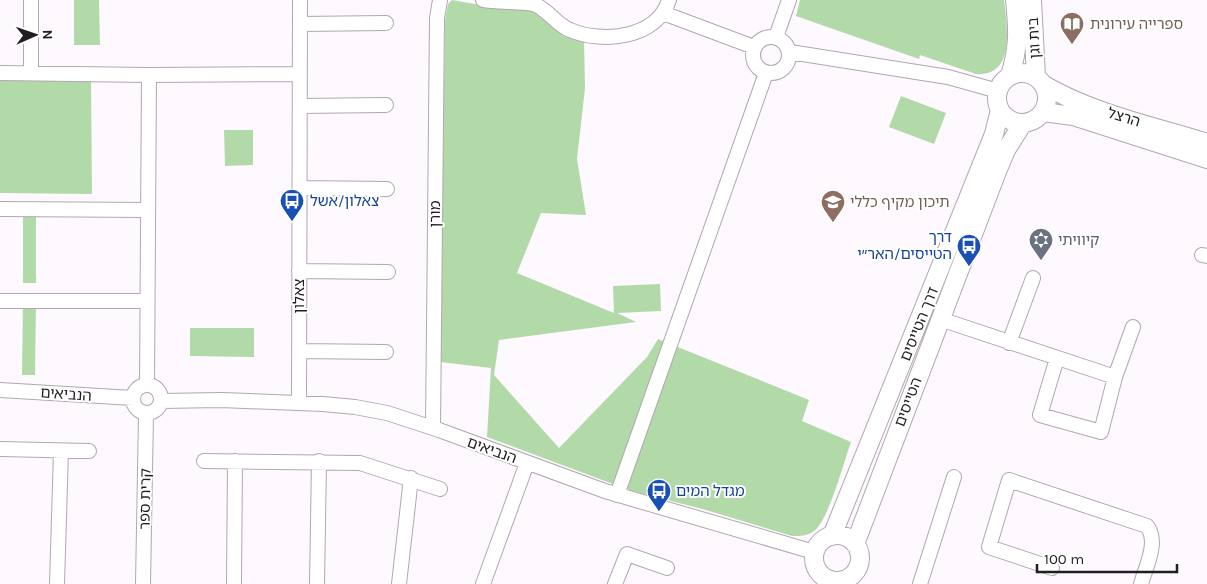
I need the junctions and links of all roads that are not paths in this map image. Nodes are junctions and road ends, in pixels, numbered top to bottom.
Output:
1 (31, 0) edge
2 (300, 0) edge
3 (440, 0) edge
4 (483, 0) edge
5 (669, 0) edge
6 (789, 0) edge
7 (1015, 0) edge
8 (1032, 0) edge
9 (664, 13) junction
10 (386, 23) dead end
11 (300, 24) junction
12 (776, 38) junction
13 (754, 47) junction
14 (790, 52) junction
15 (0, 73) edge
16 (31, 73) junction
17 (766, 73) junction
18 (300, 74) junction
19 (149, 76) junction
20 (1010, 76) junction
21 (1040, 81) junction
22 (998, 90) junction
23 (386, 105) dead end
24 (300, 106) junction
25 (1000, 110) junction
26 (1043, 112) junction
27 (1023, 123) junction
28 (1207, 143) edge
29 (1207, 159) edge
30 (300, 188) junction
31 (387, 189) dead end
32 (0, 209) edge
33 (148, 210) junction
34 (299, 271) junction
35 (388, 272) dead end
36 (1033, 278) dead end
37 (0, 301) edge
38 (148, 301) junction
39 (940, 319) junction
40 (1133, 327) dead end
41 (1009, 343) junction
42 (299, 351) junction
43 (386, 352) dead end
44 (1057, 358) junction
45 (1115, 378) junction
46 (147, 385) junction
47 (0, 390) edge
48 (133, 398) junction
49 (161, 401) junction
50 (299, 403) junction
51 (146, 414) junction
52 (433, 428) junction
53 (0, 449) edge
54 (61, 450) junction
55 (89, 451) dead end
56 (204, 461) dead end
57 (319, 461) junction
58 (235, 462) junction
59 (527, 463) junction
60 (954, 477) dead end
61 (411, 478) junction
62 (440, 489) dead end
63 (617, 495) junction
64 (832, 536) junction
65 (855, 544) junction
66 (814, 552) junction
67 (667, 568) dead end
68 (1052, 568) dead end
69 (820, 580) edge
70 (841, 583) edge
71 (56, 584) edge
72 (143, 584) edge
73 (234, 584) edge
74 (317, 584) edge
75 (399, 584) edge
76 (483, 584) edge
77 (616, 584) edge
78 (920, 584) edge
79 (1141, 584) edge

1 - 16 street
2 - 11 street, צאלון
3 - 52 street, מורן
4 - 9 street
5 - 9 street
6 - 12 street
7 - 20 main road, בית וגן
8 - 21 main road, בית וגן
9 - 13 street
10 - 11 street
11 - 18 street, צאלון
12 - 13 street
12 - 14 street
13 - 17 street
14 - 17 street
14 - 22 street
15 - 16 street
16 - 19 street
17 - 63 street
18 - 19 street
18 - 24 street, צאלון
19 - 33 street
20 - 21 main road
20 - 22 main road
21 - 26 main road
21 - 28 main road, הרצל
22 - 25 main road
23 - 24 street
24 - 30 street, צאלון
25 - 27 main road
25 - 64 main road, דרך הטייסים
26 - 27 main road
26 - 29 main road, הרצל
27 - 39 main road, הטייסים
30 - 31 street
30 - 34 street, צאלון
32 - 33 street
33 - 38 street
34 - 35 street
34 - 42 street, צאלון
36 - 41 street
37 - 38 street
38 - 46 street
39 - 41 street
39 - 65 main road, הטייסים
40 - 45 street
41 - 44 street
42 - 43 street
42 - 50 street, צאלון
44 - 45 street
44 - 45 street
46 - 48 street
46 - 49 street
47 - 48 street, הנביאים
48 - 51 street
49 - 50 street, הנביאים
49 - 51 street
50 - 52 street, הנביאים
51 - 72 street, קרית ספר
52 - 59 street, הנביאים
53 - 54 street
54 - 55 street
54 - 71 street
56 - 58 street
57 - 58 street
57 - 61 street
57 - 74 street
58 - 73 street
59 - 63 street, הנביאים
59 - 76 street
60 - 78 street
61 - 62 street
61 - 75 street
63 - 66 street, הנביאים
64 - 65 main road
64 - 66 main road
65 - 70 main road
66 - 69 main road
67 - 77 street
68 - 79 street
69 - 70 main road

